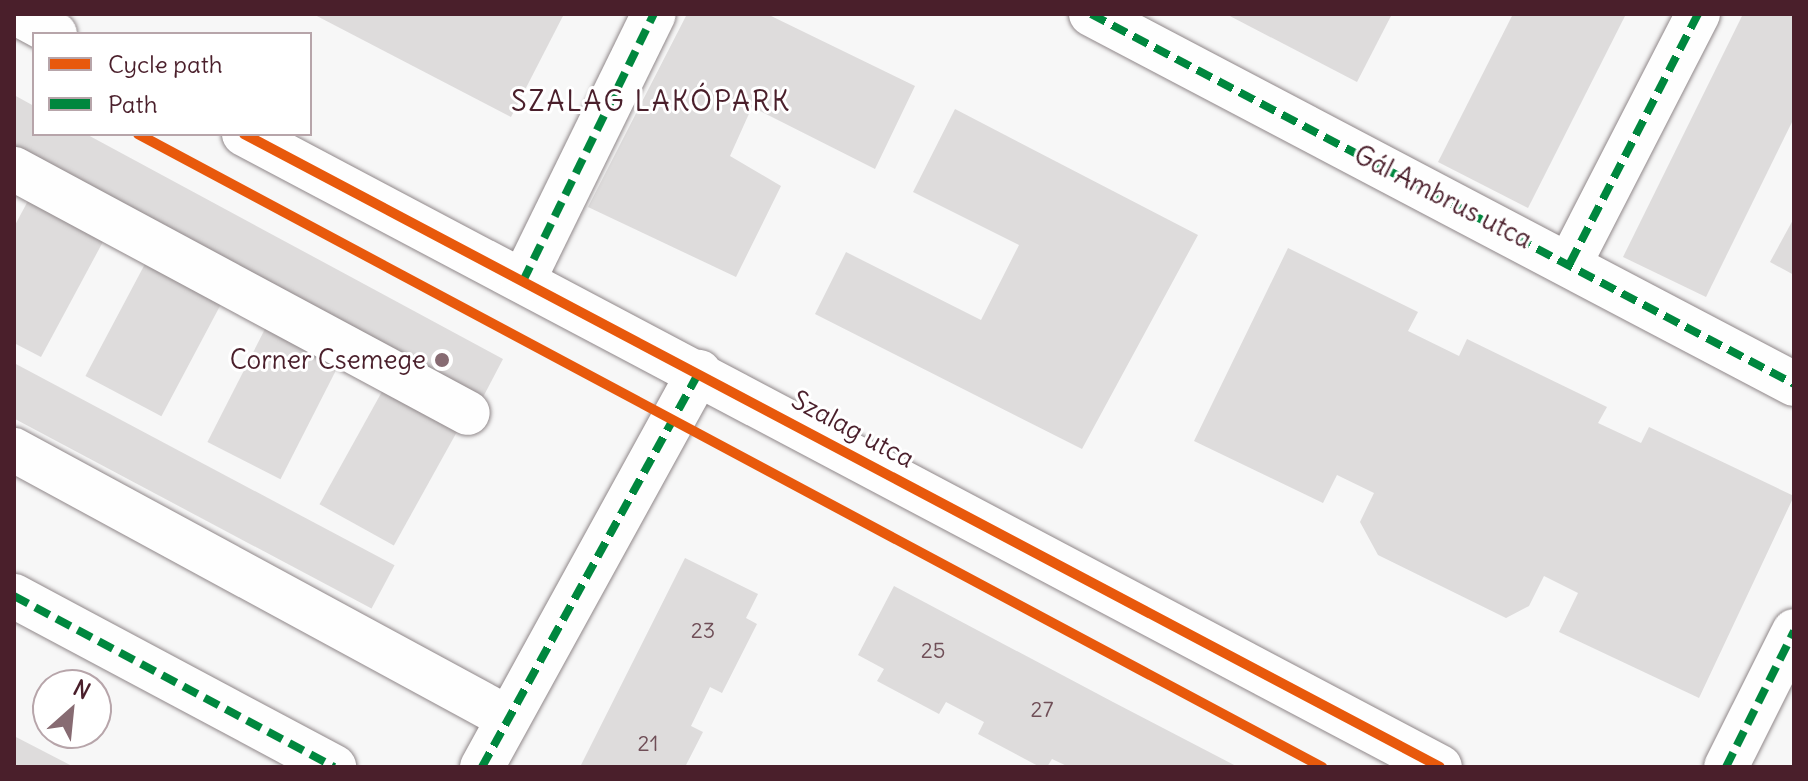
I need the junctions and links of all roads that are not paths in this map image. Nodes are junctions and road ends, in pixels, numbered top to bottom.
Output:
1 (18, 14) edge
2 (654, 14) edge
3 (1091, 14) edge
4 (1698, 14) edge
5 (51, 32) edge
6 (248, 136) edge
7 (14, 169) edge
8 (1570, 263) junction
9 (523, 281) junction
10 (699, 372) junction
11 (1794, 384) edge
12 (468, 413) dead end
13 (14, 450) edge
14 (14, 596) edge
15 (1794, 631) edge
16 (508, 718) junction
17 (334, 767) edge
18 (482, 767) edge
19 (1440, 767) edge
20 (1726, 767) edge

1 - 5 street
2 - 9 street
3 - 8 street, Gál Ambrus utca
4 - 8 street
6 - 9 street, Szalag utca
7 - 12 street
8 - 11 street, Gál Ambrus utca
9 - 10 street, Szalag utca
10 - 16 street
10 - 19 street, Szalag utca
13 - 16 street
14 - 17 street
15 - 20 street
16 - 18 street

